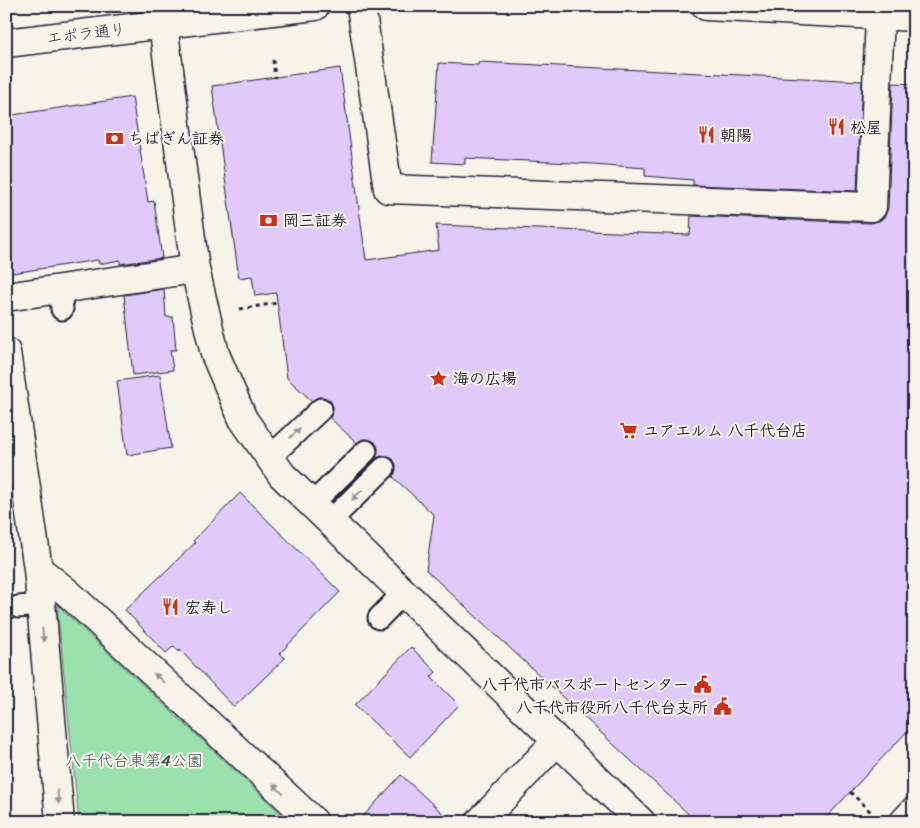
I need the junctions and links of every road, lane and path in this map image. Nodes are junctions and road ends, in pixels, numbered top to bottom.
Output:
1 (315, 6) edge
2 (361, 6) edge
3 (706, 6) edge
4 (880, 15) junction
5 (914, 17) edge
6 (163, 24) junction
7 (6, 43) edge
8 (273, 60) dead end
9 (275, 78) dead end
10 (194, 270) junction
11 (6, 297) edge
12 (277, 303) dead end
13 (239, 309) dead end
14 (6, 352) edge
15 (321, 409) dead end
16 (366, 451) dead end
17 (270, 457) junction
18 (384, 468) dead end
19 (321, 512) junction
20 (38, 570) junction
21 (403, 593) junction
22 (379, 618) dead end
23 (556, 742) junction
24 (850, 792) dead end
25 (914, 811) edge
26 (314, 815) edge
27 (874, 815) dead end
28 (60, 822) edge
29 (480, 822) edge
30 (641, 822) edge
31 (904, 822) edge

1 - 6 street, エポラ通り
2 - 4 street
3 - 4 street
4 - 5 street
6 - 7 street, エポラ通り
6 - 10 street
8 - 9 path
10 - 11 street
10 - 17 street
12 - 13 path
14 - 20 street
17 -> 15 lane
16 - 19 lane
17 - 19 street
18 -> 19 lane
19 - 21 street
26 -> 20 street
20 -> 28 street
21 - 22 lane
21 - 23 street
23 - 29 street
23 - 30 street
24 - 27 path
25 - 31 street

